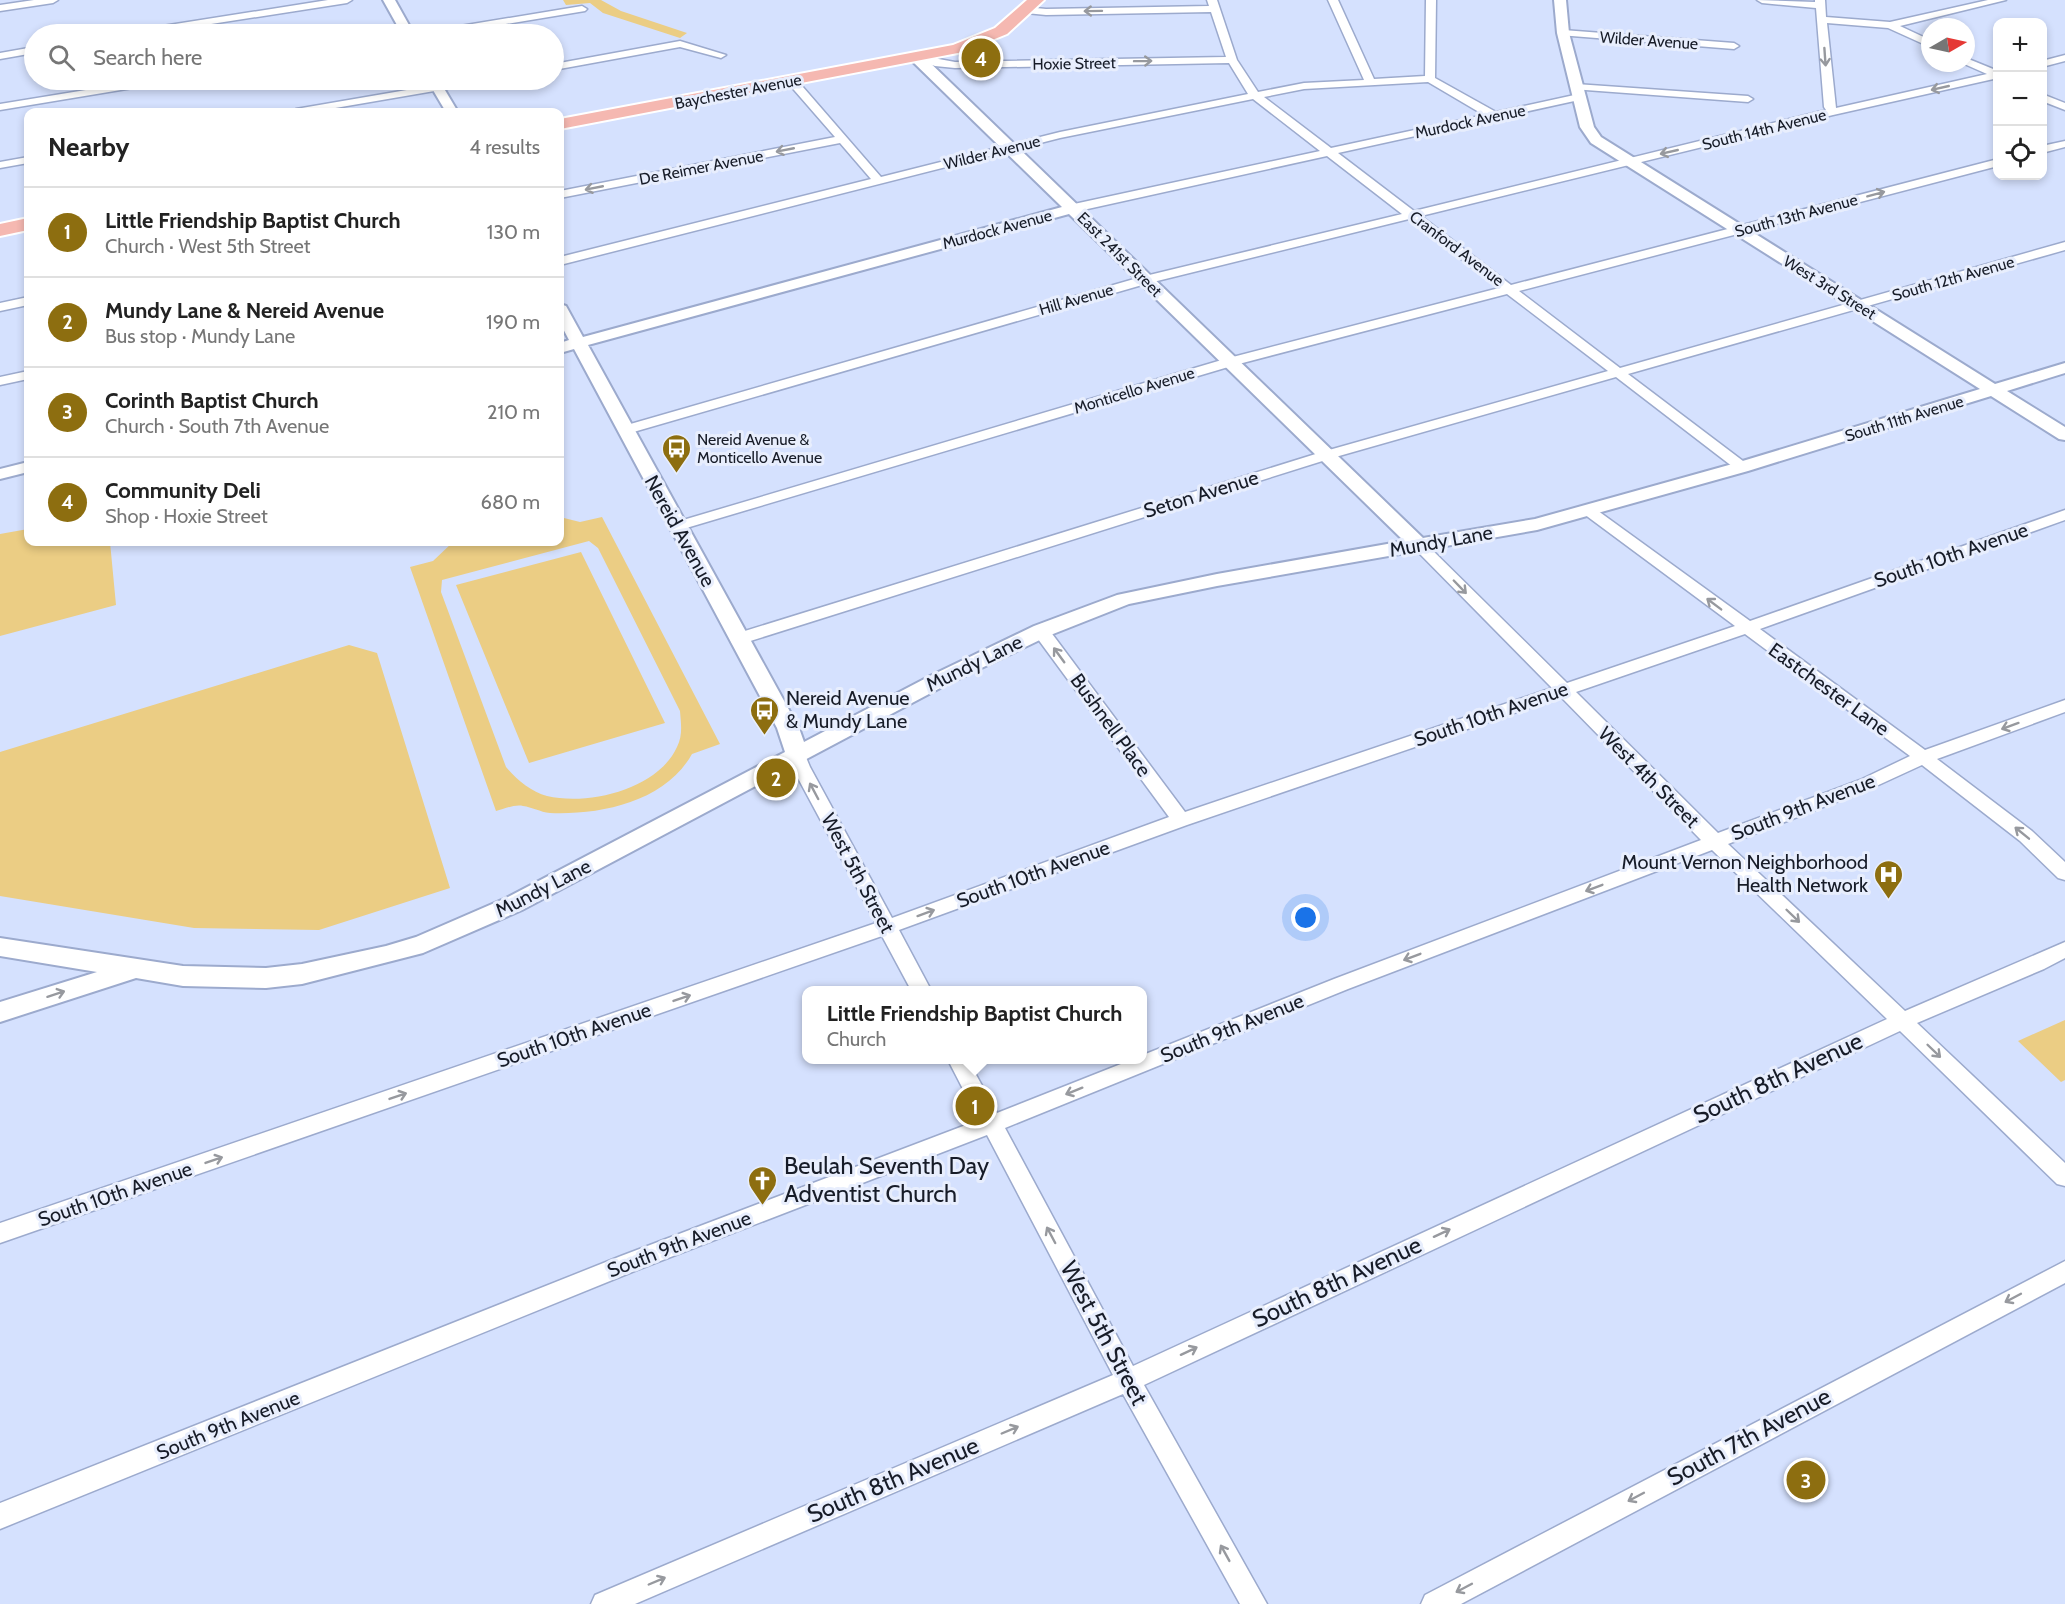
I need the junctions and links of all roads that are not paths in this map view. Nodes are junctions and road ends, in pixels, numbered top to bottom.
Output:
1 (53, 0) edge
2 (347, 0) edge
3 (389, 0) edge
4 (1333, 0) edge
5 (1431, 0) edge
6 (1560, 0) edge
7 (1762, 0) edge
8 (2001, 0) edge
9 (1820, 3) edge
10 (1031, 5) edge
11 (1213, 5) edge
12 (0, 8) edge
13 (582, 9) dead end
14 (1822, 20) junction
15 (195, 24) edge
16 (402, 24) edge
17 (491, 24) edge
18 (1890, 25) junction
19 (1563, 33) junction
20 (1921, 40) edge
21 (1734, 46) dead end
22 (24, 52) edge
23 (721, 55) dead end
24 (0, 56) edge
25 (917, 58) junction
26 (2065, 58) edge
27 (1232, 60) junction
28 (2047, 63) edge
29 (564, 65) edge
30 (1975, 65) edge
31 (1993, 73) edge
32 (1993, 76) edge
33 (1431, 79) junction
34 (792, 81) junction
35 (1370, 82) junction
36 (103, 90) edge
37 (401, 90) edge
38 (439, 90) edge
39 (1578, 92) junction
40 (1254, 95) junction
41 (1748, 99) dead end
42 (2047, 99) edge
43 (0, 107) edge
44 (2065, 107) edge
45 (315, 108) edge
46 (450, 108) edge
47 (1833, 112) junction
48 (1493, 116) junction
49 (564, 123) edge
50 (843, 139) junction
51 (2065, 144) edge
52 (1009, 147) junction
53 (2047, 149) edge
54 (1329, 152) junction
55 (24, 161) edge
56 (1629, 162) junction
57 (1993, 163) edge
58 (0, 165) edge
59 (879, 180) junction
60 (1532, 186) joint
61 (564, 194) edge
62 (1074, 208) junction
63 (1413, 215) junction
64 (24, 225) edge
65 (0, 230) edge
66 (1738, 230) junction
67 (2065, 246) edge
68 (564, 260) edge
69 (1595, 266) joint
70 (1145, 280) junction
71 (1510, 288) junction
72 (24, 302) edge
73 (1859, 305) junction
74 (0, 307) edge
75 (564, 325) edge
76 (569, 346) edge
77 (1667, 359) joint
78 (1230, 362) junction
79 (2065, 368) edge
80 (1620, 372) junction
81 (24, 376) edge
82 (0, 381) edge
83 (1995, 391) junction
84 (625, 430) junction
85 (2065, 435) edge
86 (1327, 455) junction
87 (1742, 466) junction
88 (24, 469) edge
89 (0, 474) edge
90 (1589, 511) junction
91 (2065, 515) edge
92 (678, 526) junction
93 (1419, 545) junction
94 (1746, 628) junction
95 (1041, 631) junction
96 (738, 639) junction
97 (1561, 690) junction
98 (2065, 706) edge
99 (797, 754) junction
100 (1923, 757) junction
101 (1181, 820) junction
102 (1714, 841) junction
103 (2065, 873) edge
104 (887, 927) junction
105 (0, 947) edge
106 (2065, 949) edge
107 (135, 970) junction
108 (919, 986) edge
109 (0, 1012) edge
110 (1902, 1021) junction
111 (1147, 1062) edge
112 (961, 1064) edge
113 (1142, 1064) edge
114 (993, 1124) junction
115 (2065, 1177) edge
116 (0, 1233) edge
117 (2065, 1271) edge
118 (1128, 1380) junction
119 (0, 1516) edge
120 (604, 1604) edge
121 (1254, 1604) edge
122 (1434, 1604) edge

1 - 12 street
2 - 15 street
3 - 16 street
4 - 35 street
5 - 33 street
6 - 19 street
7 - 9 street
8 - 18 street
9 - 14 street
11 -> 10 street
10 - 25 main road
11 - 27 street, Cranford Avenue
13 - 17 street
14 - 18 street
14 -> 47 street
18 - 20 street
19 - 21 street, Wilder Avenue
19 - 39 street
22 - 24 street
23 - 29 street
25 -> 27 street, Hoxie Street
25 - 34 main road, Baychester Avenue
25 - 52 street, East 241st Street
26 - 28 street
27 - 40 street, Cranford Avenue
30 - 31 street
32 -> 47 street, South 14th Avenue
33 - 35 street, Wilder Avenue
33 - 48 street
34 - 49 main road, Baychester Avenue
34 - 50 street
35 - 40 street, Wilder Avenue
36 - 43 street
37 - 45 street
38 - 46 street
39 - 41 street, Murdock Avenue
39 - 48 street, Murdock Avenue
39 - 56 street, West 3rd Street
40 - 52 street, Wilder Avenue
40 - 54 street, Cranford Avenue
42 - 44 street
47 -> 56 street, South 14th Avenue
48 - 54 street, Murdock Avenue
50 - 59 street
50 -> 61 street, De Reimer Avenue
51 - 53 street
52 - 59 street, Wilder Avenue
52 - 62 street, East 241st Street
54 - 62 street, Murdock Avenue
54 - 63 street, Cranford Avenue
55 - 58 street
56 - 60 street, South 14th Avenue
56 - 66 street, West 3rd Street
66 -> 57 street, South 13th Avenue
59 - 68 street, Wilder Avenue
60 - 63 street, Hill Avenue
62 - 70 street, East 241st Street
62 - 76 street, Murdock Avenue
63 - 70 street, Hill Avenue
63 - 71 street, Cranford Avenue
64 - 65 main road
66 - 69 street, South 13th Avenue
66 - 73 street, West 3rd Street
67 - 73 street, South 12th Avenue
69 - 71 street, Monticello Avenue
70 - 78 street, East 241st Street
70 - 84 street, Hill Avenue
71 - 78 street, Monticello Avenue
71 - 80 street, Cranford Avenue
72 - 74 street
73 - 77 street, South 12th Avenue
73 - 83 street, West 3rd Street
75 - 76 street, Nereid Avenue
76 - 84 street, Nereid Avenue
77 - 80 street, Seton Avenue
78 - 86 street, East 241st Street
78 - 92 street, Monticello Avenue
79 - 83 street, South 11th Avenue
80 - 86 street, Seton Avenue
80 - 87 street, Cranford Avenue
81 - 82 street
83 - 85 street, West 3rd Street
83 - 87 street, South 11th Avenue
84 - 92 street, Nereid Avenue
86 - 93 street, East 241st Street
86 - 96 street, Seton Avenue
87 - 90 street, Mundy Lane
88 - 89 street
90 - 93 street, Mundy Lane
94 -> 90 street, Eastchester Lane
91 - 94 street, South 10th Avenue
92 - 96 street, Nereid Avenue
93 - 95 street, Mundy Lane
93 -> 97 street, West 4th Street
94 - 97 street, South 10th Avenue
94 - 100 street, Eastchester Lane
95 - 99 street, Mundy Lane
101 -> 95 street, Bushnell Place
96 - 99 street, Nereid Avenue
97 - 101 street, South 10th Avenue
97 - 102 street, West 4th Street
98 -> 100 street, South 9th Avenue
104 -> 99 street, West 5th Street
99 - 107 street, Mundy Lane
100 - 102 street, South 9th Avenue
103 -> 100 street, Eastchester Lane
104 -> 101 street, South 10th Avenue
102 -> 110 street, West 4th Street
102 -> 111 street, South 9th Avenue
104 - 108 street, West 5th Street
116 -> 104 street, South 10th Avenue
105 - 107 street, Mundy Lane
106 - 110 street, South 8th Avenue
109 -> 107 street
110 -> 115 street, West 4th Street
118 -> 110 street, South 8th Avenue
112 - 114 street, West 5th Street
113 -> 114 street, South 9th Avenue
118 -> 114 street, West 5th Street
114 - 119 street, South 9th Avenue
117 -> 122 street, South 7th Avenue
120 -> 118 street, South 8th Avenue
121 -> 118 street, West 5th Street

